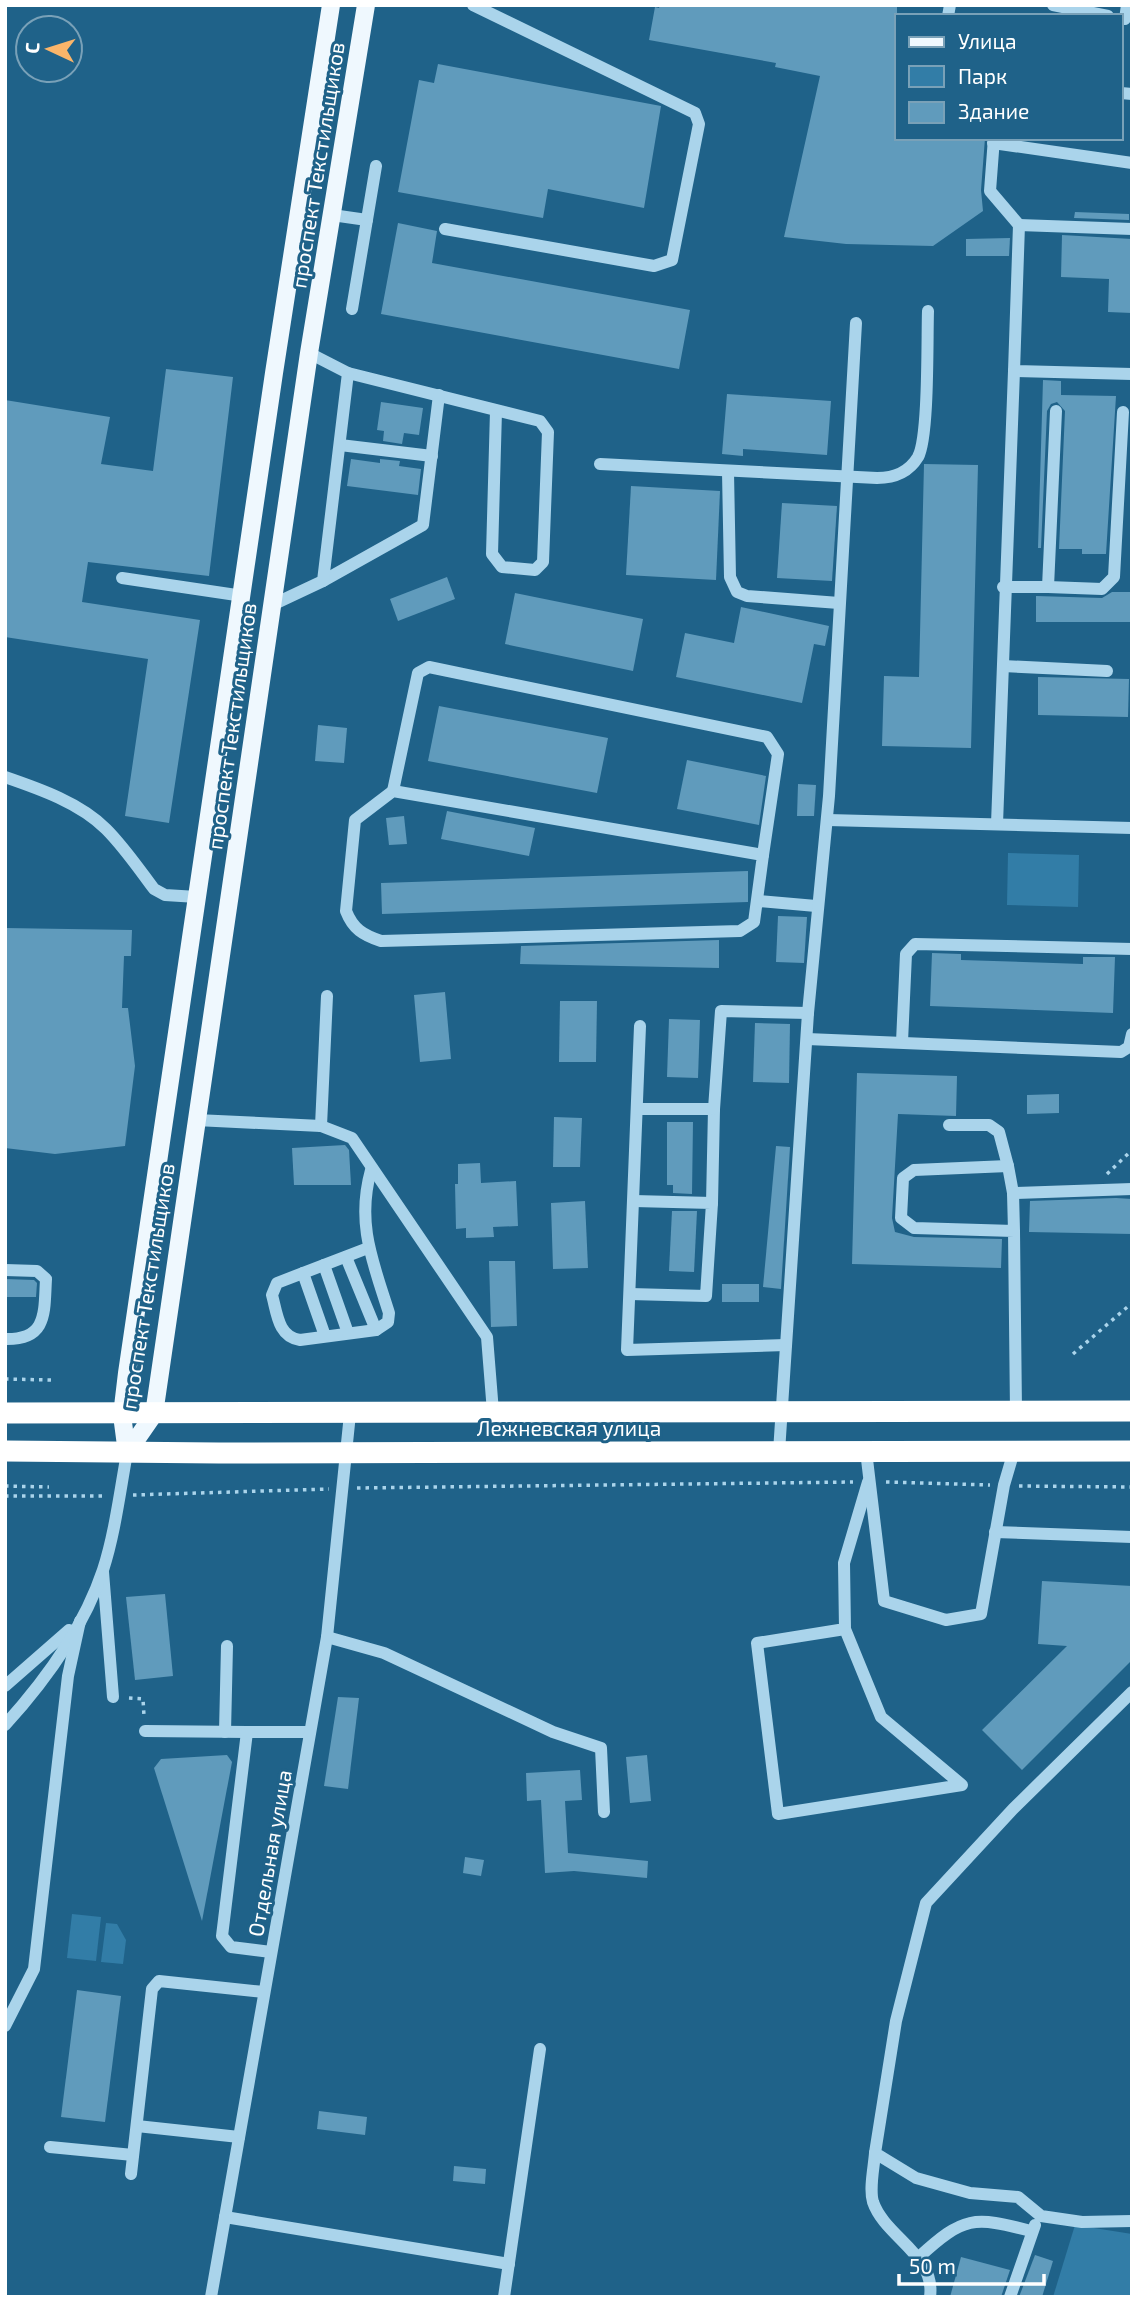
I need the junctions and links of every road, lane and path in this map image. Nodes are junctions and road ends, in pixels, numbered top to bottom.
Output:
1 (331, 5) edge
2 (366, 5) edge
3 (473, 5) edge
4 (1053, 5) edge
5 (1098, 14) edge
6 (993, 140) edge
7 (1132, 163) edge
8 (376, 166) dead end
9 (331, 215) junction
10 (367, 220) junction
11 (1019, 225) junction
12 (445, 229) dead end
13 (1132, 229) edge
14 (352, 309) dead end
15 (928, 311) dead end
16 (856, 323) dead end
17 (309, 354) junction
18 (1014, 371) junction
19 (348, 373) junction
20 (1132, 374) edge
21 (439, 394) junction
22 (496, 411) junction
23 (1056, 411) dead end
24 (1122, 412) dead end
25 (340, 445) junction
26 (432, 456) junction
27 (600, 464) dead end
28 (728, 472) junction
29 (848, 477) junction
30 (122, 578) dead end
31 (323, 580) junction
32 (1003, 587) junction
33 (1048, 587) junction
34 (243, 597) junction
35 (839, 603) junction
36 (272, 606) junction
37 (1003, 666) junction
38 (1107, 671) dead end
39 (5, 777) edge
40 (393, 791) junction
41 (828, 820) junction
42 (997, 824) junction
43 (1132, 828) edge
44 (763, 855) junction
45 (197, 897) junction
46 (758, 901) junction
47 (816, 906) junction
48 (1132, 949) edge
49 (327, 996) dead end
50 (808, 1013) junction
51 (640, 1026) dead end
52 (1132, 1034) edge
53 (807, 1039) junction
54 (902, 1042) junction
55 (637, 1108) junction
56 (715, 1109) junction
57 (196, 1120) junction
58 (949, 1125) dead end
59 (321, 1126) junction
60 (1132, 1150) edge
61 (1008, 1166) junction
62 (371, 1170) junction
63 (1132, 1189) edge
64 (1091, 1191) junction
65 (1013, 1193) junction
66 (634, 1201) junction
67 (712, 1203) junction
68 (1014, 1231) junction
69 (368, 1248) junction
70 (346, 1257) junction
71 (324, 1265) junction
72 (5, 1270) edge
73 (303, 1273) junction
74 (630, 1294) junction
75 (1132, 1303) edge
76 (376, 1330) junction
77 (348, 1333) junction
78 (325, 1336) junction
79 (5, 1339) edge
80 (786, 1345) junction
81 (1073, 1354) dead end
82 (5, 1379) edge
83 (51, 1380) dead end
84 (1132, 1411) edge
85 (493, 1412) junction
86 (1016, 1412) junction
87 (5, 1413) edge
88 (782, 1413) junction
89 (350, 1414) junction
90 (122, 1415) junction
91 (154, 1415) junction
92 (5, 1451) edge
93 (348, 1451) junction
94 (866, 1451) junction
95 (1014, 1451) junction
96 (1132, 1451) edge
97 (779, 1452) junction
98 (127, 1453) junction
99 (868, 1482) junction
100 (1004, 1485) junction
101 (5, 1486) edge
102 (49, 1487) dead end
103 (1132, 1487) edge
104 (343, 1488) junction
105 (5, 1496) edge
106 (119, 1496) junction
107 (995, 1532) junction
108 (1132, 1537) edge
109 (103, 1570) junction
110 (80, 1621) junction
111 (845, 1629) junction
112 (327, 1637) junction
113 (227, 1646) dead end
114 (5, 1686) edge
115 (1132, 1692) edge
116 (113, 1697) joint
117 (5, 1725) edge
118 (145, 1731) joint
119 (225, 1732) junction
120 (247, 1732) junction
121 (310, 1732) junction
122 (604, 1812) dead end
123 (271, 1952) junction
124 (264, 1992) junction
125 (5, 2026) edge
126 (540, 2049) dead end
127 (137, 2126) junction
128 (239, 2137) junction
129 (50, 2147) dead end
130 (875, 2153) junction
131 (133, 2155) junction
132 (131, 2174) dead end
133 (1041, 2216) junction
134 (225, 2217) junction
135 (1132, 2221) edge
136 (1031, 2231) junction
137 (919, 2257) junction
138 (509, 2264) junction
139 (211, 2297) edge
140 (504, 2297) edge
141 (930, 2297) edge
142 (1010, 2297) edge

1 - 34 main road, проспект Текстильщиков
2 - 9 main road, проспект Текстильщиков
3 - 12 street
4 - 5 street
6 - 7 street
6 - 11 street
8 - 10 street
9 - 10 street
9 - 17 main road, проспект Текстильщиков
10 - 14 street
11 - 13 street
11 - 18 street
15 - 29 street
16 - 29 street
17 - 19 street
17 - 36 main road, проспект Текстильщиков
18 - 20 street
18 - 32 street
19 - 21 street
19 - 25 street
21 - 22 street
21 - 26 street
22 - 22 street
23 - 33 street
24 - 33 street
25 - 26 street
25 - 31 street
26 - 31 street
27 - 28 street
28 - 29 street
28 - 35 street
29 - 35 street
30 - 34 street
31 - 36 street
32 - 33 street
32 - 37 street
34 - 45 main road, проспект Текстильщиков
35 - 41 street
36 - 57 main road, проспект Текстильщиков
37 - 38 street
37 - 42 street
39 - 45 street
40 - 44 street
40 - 44 street
40 - 46 street
41 - 42 street
41 - 47 street
42 - 43 street
44 - 46 street
45 - 90 main road, проспект Текстильщиков
46 - 47 street
47 - 50 street
48 - 54 street
49 - 59 street
50 - 53 street
50 - 56 street
51 - 55 street
52 - 54 street
53 - 54 street
53 - 80 street
55 - 56 street
55 - 66 street
56 - 67 street
57 - 59 street
57 - 91 main road, проспект Текстильщиков
58 - 61 street
59 - 62 street
60 - 64 path
61 - 65 street
61 - 68 street
62 - 69 street
62 - 85 street
63 - 64 street
64 - 65 street
65 - 68 street
66 - 67 street
66 - 74 street
67 - 74 street
68 - 86 street
69 - 70 street
69 - 76 street
70 - 71 street
70 - 76 street
71 - 73 street
71 - 77 street
72 - 79 street
73 - 78 street
73 - 78 street
74 - 80 street
75 - 81 path
76 - 77 street
77 - 78 street
80 - 88 street
82 - 83 path
84 - 86 highway, Лежневская улица
85 - 88 highway, Лежневская улица
85 - 89 highway, Лежневская улица
86 - 88 highway, Лежневская улица
87 - 90 highway, Лежневская улица
88 - 97 street
89 - 91 highway, Лежневская улица
89 - 93 street, Отдельная улица
90 - 91 highway, Лежневская улица
90 - 98 main road, проспект Текстильщиков
91 - 98 main road, проспект Текстильщиков
92 - 98 highway, Лежневская улица
93 - 97 highway, Лежневская улица
93 - 98 highway, Лежневская улица
93 - 104 street, Отдельная улица
94 - 95 highway, Лежневская улица
94 - 97 highway, Лежневская улица
94 - 99 street
95 - 96 highway, Лежневская улица
95 - 100 street
98 - 106 street
99 - 100 path
99 - 104 path
99 - 107 street
99 - 111 street
100 - 103 path
100 - 107 street
101 - 102 path
104 - 106 path
104 - 112 street, Отдельная улица
105 - 106 path
106 - 109 street
107 - 108 street
109 - 110 street
109 - 116 street
110 - 114 street
110 - 117 street
110 - 125 street
111 - 111 street
112 - 121 street, Отдельная улица
112 - 122 street
113 - 119 street
115 - 130 street
116 - 118 path
118 - 119 street
119 - 120 street
120 - 121 street
120 - 123 street
121 - 123 street, Отдельная улица
123 - 124 street, Отдельная улица
124 - 127 street
124 - 128 street, Отдельная улица
126 - 138 street
127 - 128 street
127 - 131 street
128 - 134 street, Отдельная улица
129 - 131 street
130 - 133 street
130 - 137 street
131 - 132 street
133 - 135 street
133 - 136 street
134 - 138 street
134 - 139 street, Отдельная улица
136 - 137 street
136 - 142 street
137 - 141 street
138 - 140 street

